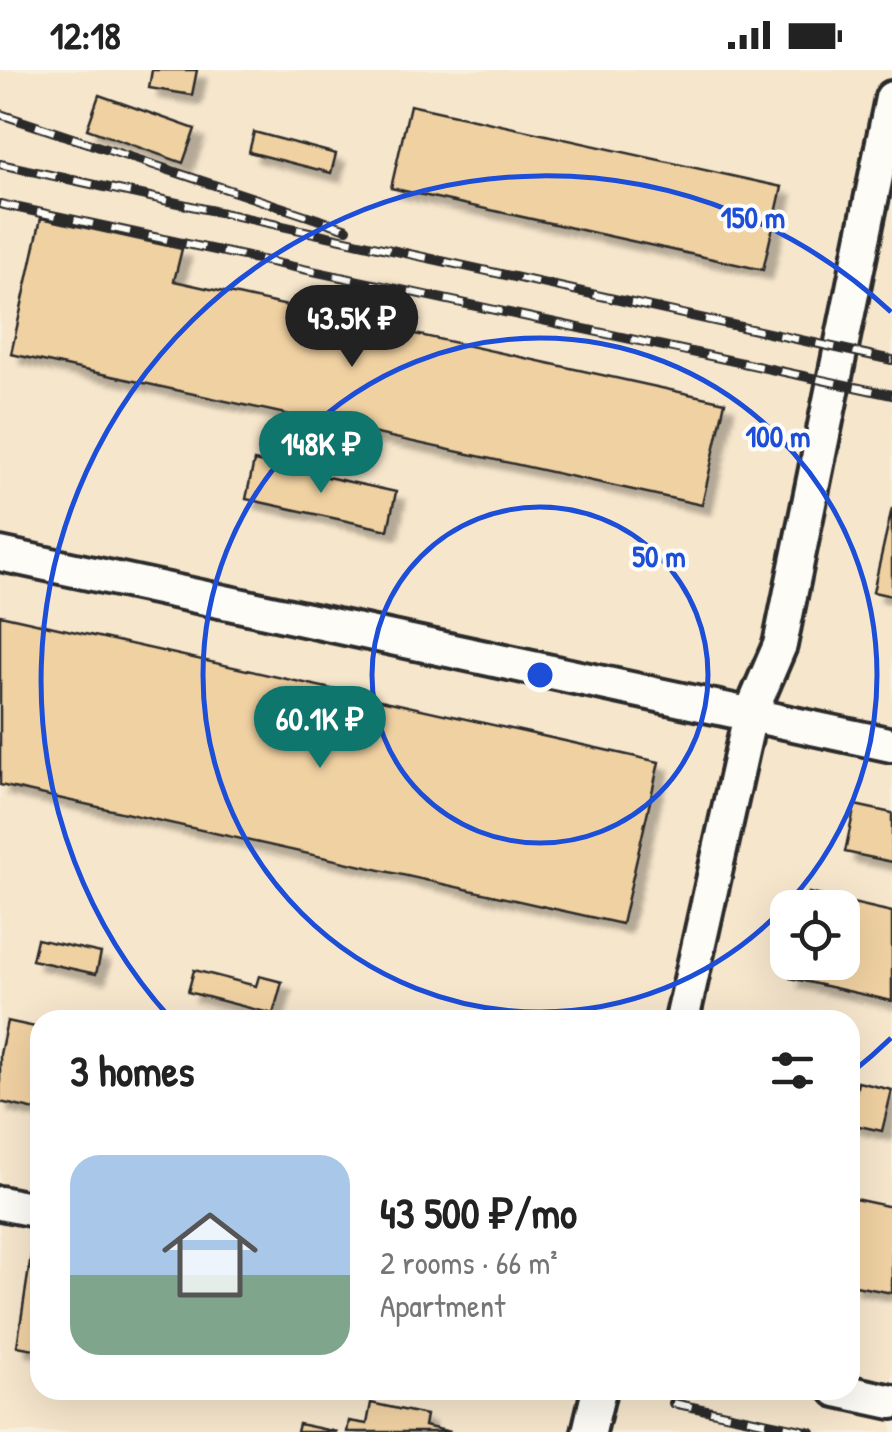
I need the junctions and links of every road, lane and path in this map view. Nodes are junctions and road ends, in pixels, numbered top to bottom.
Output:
1 (892, 98) edge
2 (0, 554) edge
3 (750, 715) junction
4 (892, 745) edge
5 (684, 1010) edge
6 (0, 1203) edge
7 (30, 1209) edge
8 (860, 1395) edge
9 (597, 1400) edge
10 (892, 1402) edge
11 (589, 1432) edge

1 - 3 lane
2 - 3 lane
3 - 4 lane
3 - 5 lane
6 - 7 lane
8 - 10 lane
9 - 11 lane

